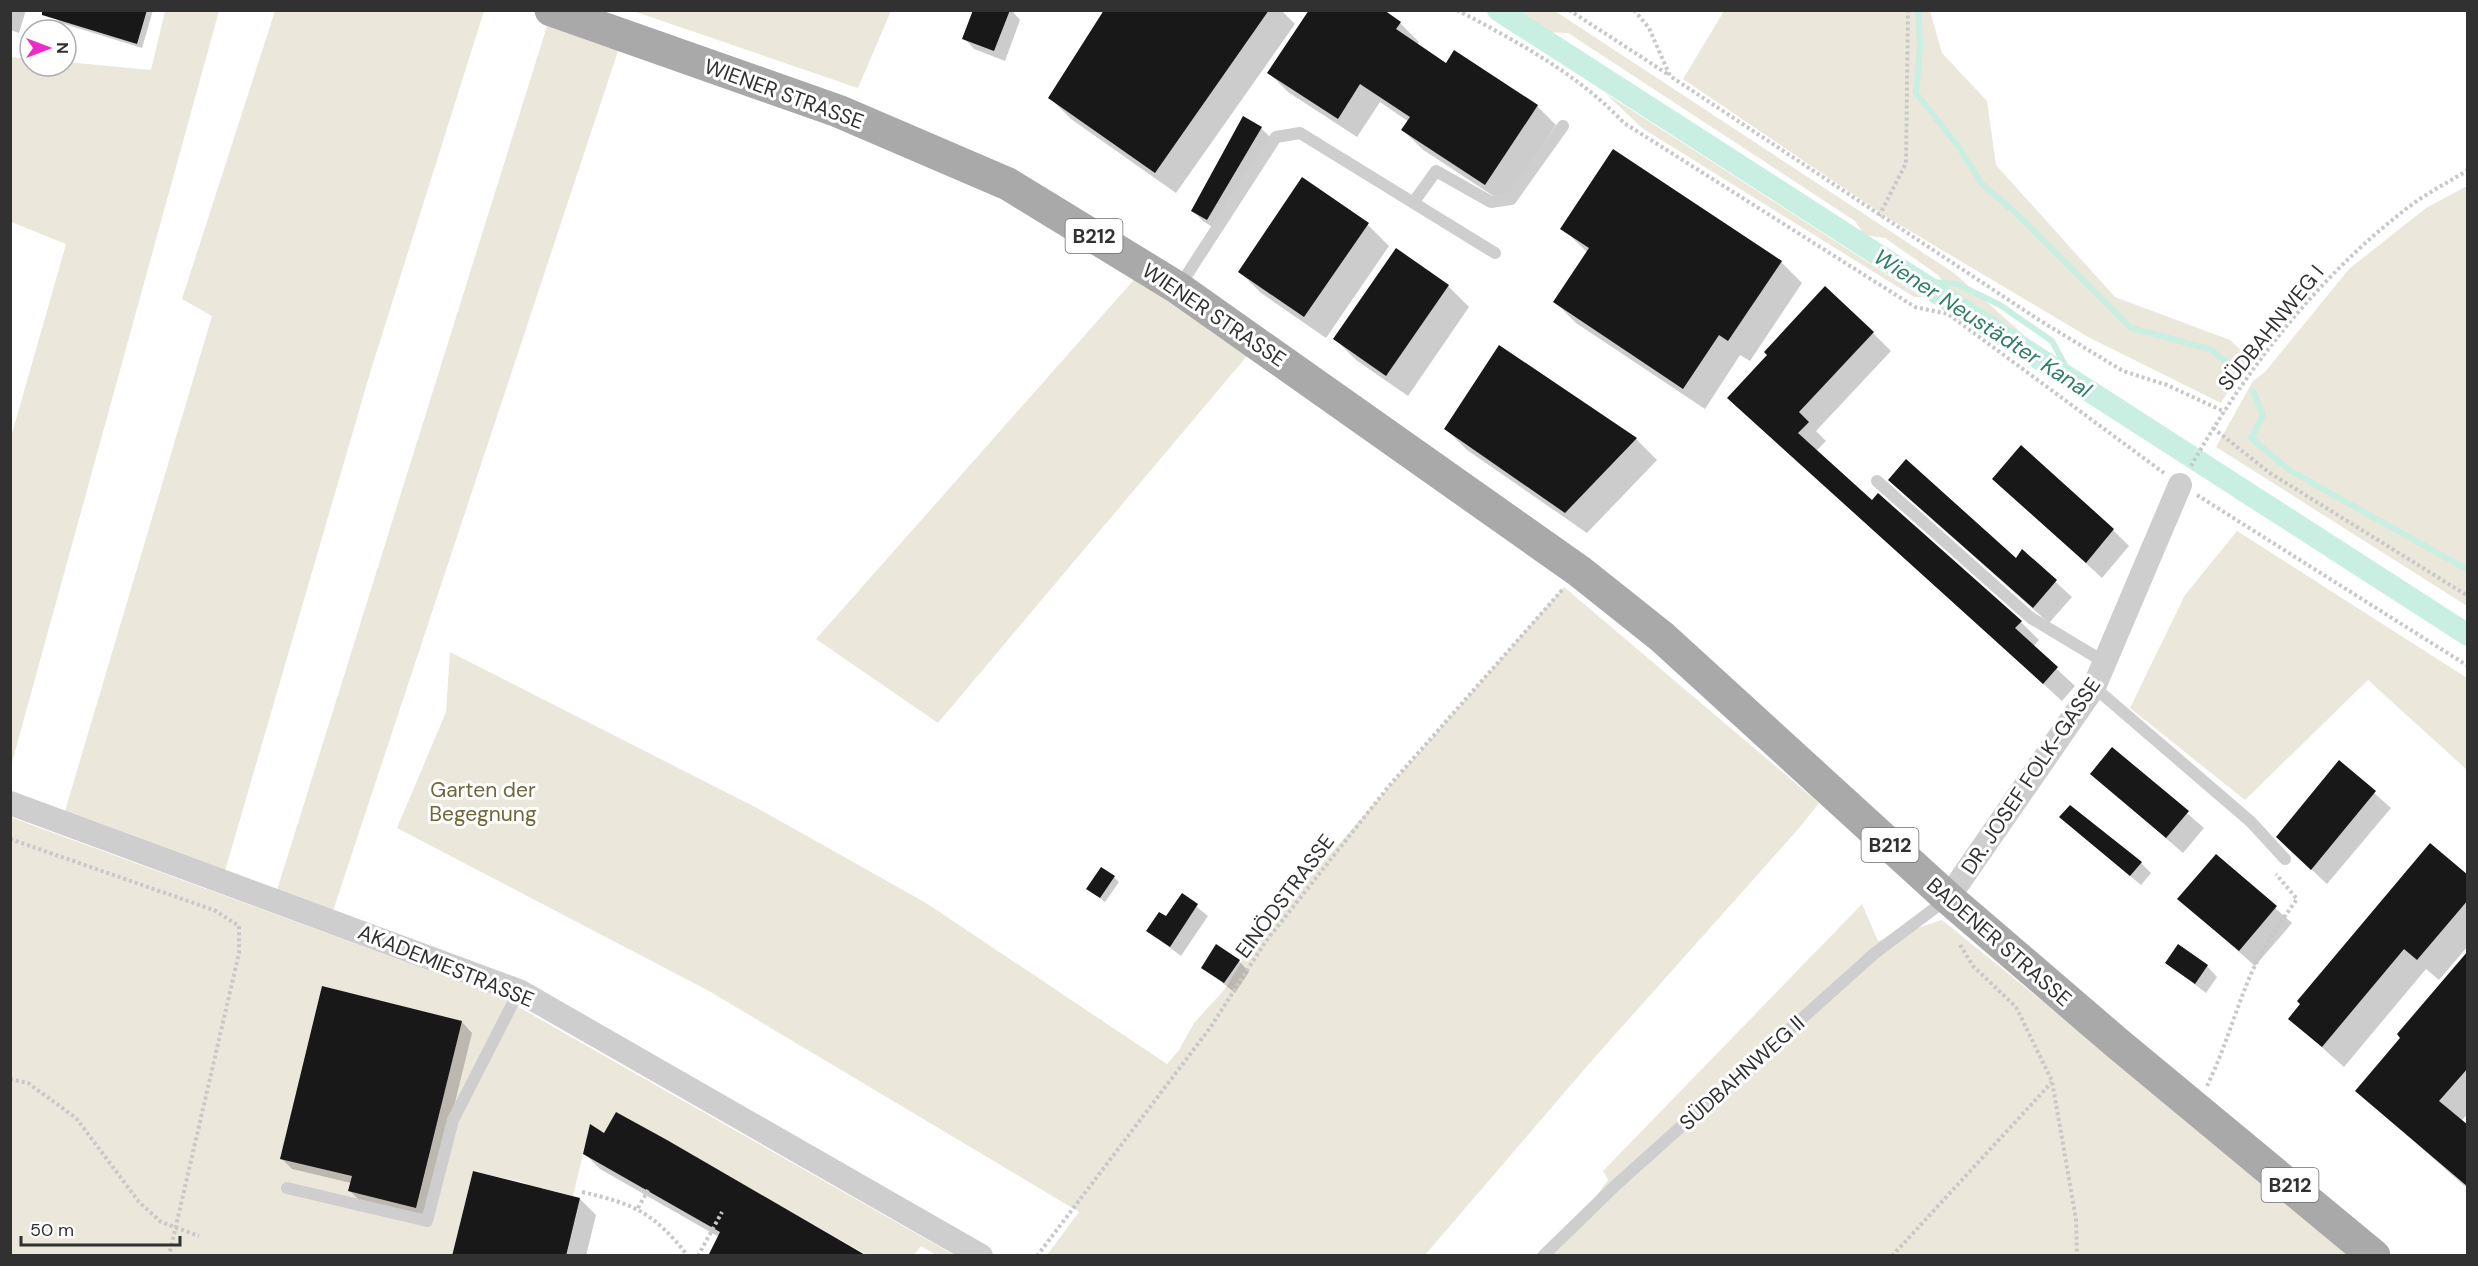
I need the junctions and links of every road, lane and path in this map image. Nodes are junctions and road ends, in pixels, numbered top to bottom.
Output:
1 (550, 10) edge
2 (1457, 10) edge
3 (1569, 10) edge
4 (1635, 10) edge
5 (1908, 10) edge
6 (1670, 76) junction
7 (1563, 126) dead end
8 (2468, 170) edge
9 (1413, 202) junction
10 (1879, 216) junction
11 (1495, 253) dead end
12 (1178, 288) junction
13 (2225, 412) junction
14 (2213, 428) junction
15 (1876, 482) dead end
16 (2180, 485) junction
17 (1579, 571) junction
18 (2468, 596) edge
19 (2106, 663) junction
20 (2468, 666) edge
21 (2094, 687) junction
22 (10, 803) edge
23 (10, 839) edge
24 (2285, 859) joint
25 (1948, 898) junction
26 (1956, 938) dead end
27 (519, 991) junction
28 (10, 1079) edge
29 (2052, 1081) junction
30 (2196, 1108) junction
31 (287, 1188) dead end
32 (648, 1190) dead end
33 (582, 1192) dead end
34 (638, 1208) junction
35 (722, 1212) dead end
36 (177, 1228) junction
37 (199, 1236) dead end
38 (169, 1256) edge
39 (688, 1256) edge
40 (698, 1256) edge
41 (981, 1256) edge
42 (1037, 1256) edge
43 (1543, 1256) edge
44 (1892, 1256) edge
45 (2078, 1256) edge
46 (2374, 1256) edge

1 - 12 main road, WIENER STRASSE / B212
2 - 16 path
3 - 6 path
4 - 6 path
5 - 10 path
6 - 10 path
7 - 9 lane
8 - 13 path, SÜDBAHNWEG I
9 - 11 lane
9 - 12 lane
10 - 13 path
12 - 17 main road, WIENER STRASSE / B212
13 - 14 path, SÜDBAHNWEG I
14 - 16 path, SÜDBAHNWEG I
14 - 18 path
15 - 19 lane
16 - 19 street, DR. JOSEF FOLK-GASSE
16 - 20 path
17 - 25 main road, BADENER STRASSE / B212
17 - 42 path, EINÖDSTRASSE
19 - 21 street, DR. JOSEF FOLK-GASSE
21 - 24 lane
21 - 25 street, DR. JOSEF FOLK-GASSE
22 - 27 street, AKADEMIESTRASSE
23 - 36 path
24 - 30 path
25 - 30 main road, BADENER STRASSE / B212
25 - 43 lane, SÜDBAHNWEG II
26 - 29 path
27 - 31 lane
27 - 41 street, AKADEMIESTRASSE
28 - 36 path
29 - 44 path
29 - 45 path
30 - 46 main road, BADENER STRASSE / B212
32 - 34 path
33 - 34 path
34 - 39 path
35 - 40 path
36 - 37 path
36 - 38 path

